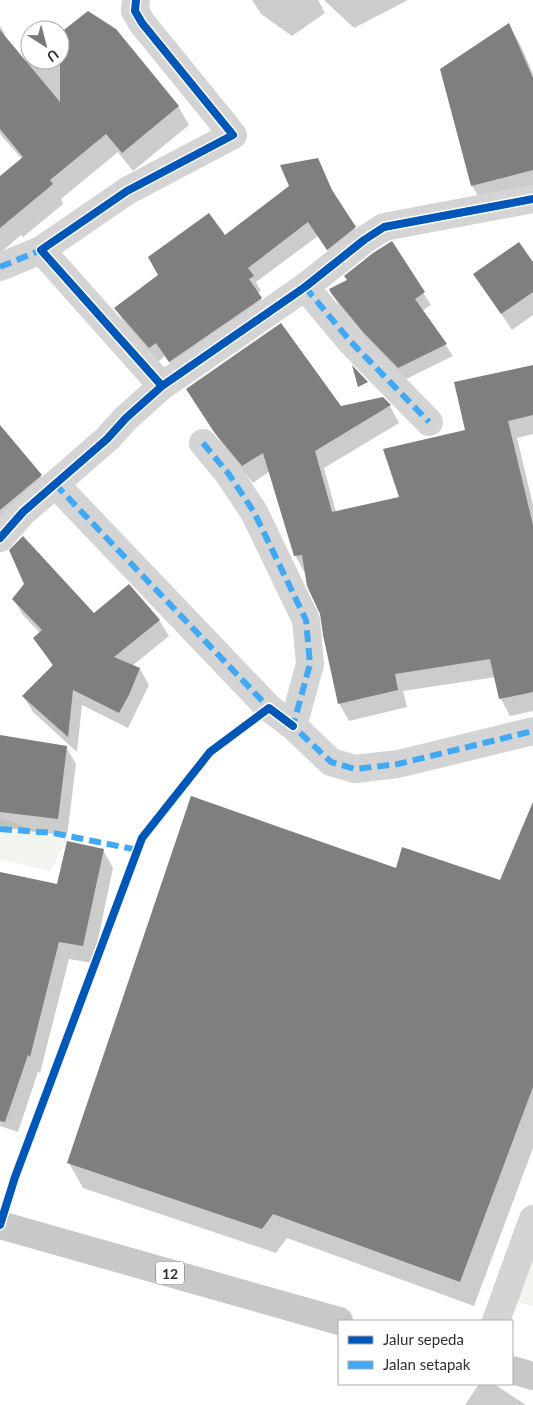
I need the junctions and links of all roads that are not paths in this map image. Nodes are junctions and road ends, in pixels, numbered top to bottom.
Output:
1 (136, 0) edge
2 (533, 199) edge
3 (41, 250) junction
4 (0, 268) edge
5 (305, 287) junction
6 (162, 386) junction
7 (429, 422) dead end
8 (203, 443) dead end
9 (56, 484) junction
10 (0, 538) edge
11 (293, 726) junction
12 (533, 731) edge
13 (533, 1219) edge
14 (0, 1225) edge
15 (496, 1320) edge
16 (338, 1321) edge
17 (513, 1370) edge
18 (533, 1376) edge

1 - 3 street
2 - 5 street
3 - 4 street
3 - 6 street
5 - 6 street
5 - 7 street
6 - 9 street
8 - 11 street
9 - 10 street
9 - 11 street
11 - 12 street
13 - 15 street
14 - 16 main road, 12
17 - 18 main road

